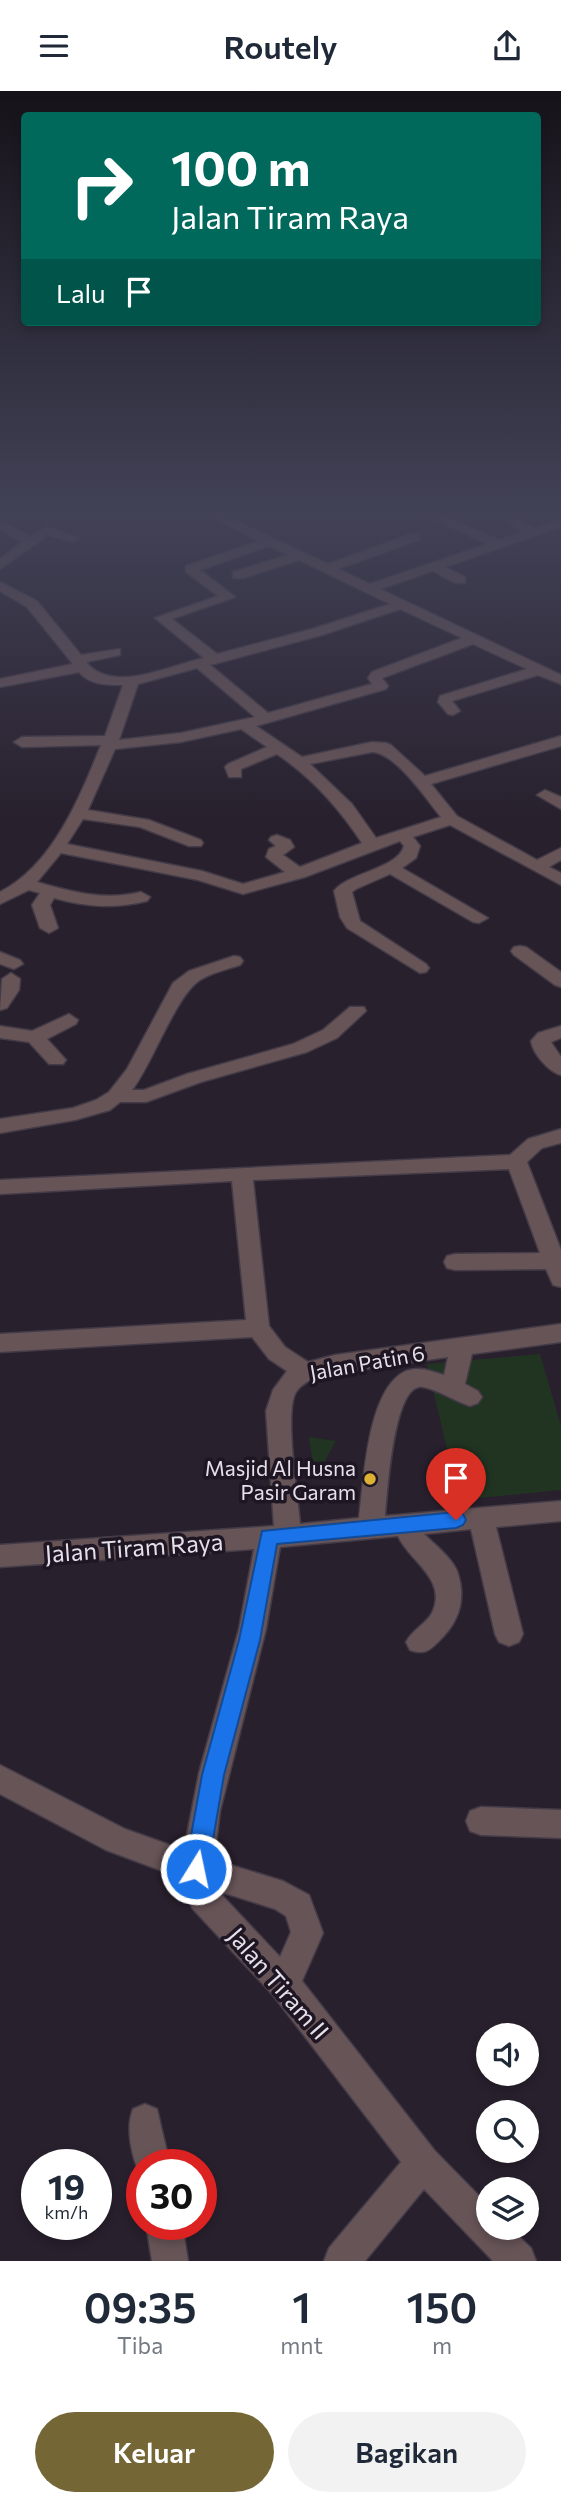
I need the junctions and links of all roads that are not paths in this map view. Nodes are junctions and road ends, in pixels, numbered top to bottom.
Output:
1 (43, 615) edge
2 (171, 615) edge
3 (368, 615) edge
4 (425, 615) edge
5 (473, 639) junction
6 (115, 652) dead end
7 (207, 661) junction
8 (80, 663) junction
9 (538, 670) junction
10 (561, 680) edge
11 (132, 681) junction
12 (0, 683) edge
13 (453, 711) dead end
14 (266, 719) junction
15 (246, 726) junction
16 (561, 741) edge
17 (22, 742) dead end
18 (111, 743) junction
19 (279, 747) junction
20 (299, 762) junction
21 (235, 774) dead end
22 (422, 782) junction
23 (545, 795) dead end
24 (561, 804) edge
25 (78, 813) junction
26 (451, 819) junction
27 (403, 835) junction
28 (277, 840) dead end
29 (195, 842) dead end
30 (372, 845) junction
31 (57, 847) junction
32 (561, 853) edge
33 (538, 866) junction
34 (391, 868) junction
35 (299, 873) junction
36 (561, 880) edge
37 (26, 884) junction
38 (51, 890) junction
39 (141, 897) dead end
40 (0, 899) edge
41 (479, 918) dead end
42 (49, 928) dead end
43 (520, 951) dead end
44 (560, 957) edge
45 (234, 961) dead end
46 (539, 963) junction
47 (8, 967) edge
48 (420, 968) dead end
49 (561, 981) edge
50 (0, 1004) edge
51 (357, 1011) dead end
52 (68, 1020) dead end
53 (0, 1032) edge
54 (561, 1032) edge
55 (35, 1037) junction
56 (55, 1060) dead end
57 (561, 1069) edge
58 (116, 1096) junction
59 (0, 1126) edge
60 (561, 1136) edge
61 (517, 1162) junction
62 (242, 1174) junction
63 (0, 1187) edge
64 (455, 1262) dead end
65 (558, 1270) edge
66 (258, 1328) junction
67 (561, 1333) edge
68 (0, 1343) edge
69 (462, 1346) junction
70 (277, 1353) junction
71 (304, 1371) junction
72 (281, 1394) junction
73 (561, 1511) edge
74 (481, 1517) junction
75 (406, 1524) junction
76 (371, 1527) junction
77 (278, 1536) junction
78 (0, 1556) edge
79 (509, 1635) dead end
80 (419, 1642) dead end
81 (0, 1779) edge
82 (481, 1821) dead end
83 (561, 1824) edge
84 (196, 1869) junction
85 (284, 1984) junction
86 (145, 2121) dead end
87 (150, 2149) edge
88 (423, 2163) junction
89 (167, 2240) edge
90 (170, 2261) edge
91 (342, 2261) edge
92 (519, 2261) edge

1 - 8 street
2 - 7 street
3 - 7 street
4 - 5 street
5 - 9 street
5 - 14 street
6 - 8 street
7 - 11 street
7 - 14 street
8 - 11 street
8 - 12 street
9 - 10 street
9 - 13 street
11 - 18 street
14 - 15 street
15 - 18 street
15 - 19 street
16 - 22 street
17 - 18 street
18 - 25 street
19 - 20 street
19 - 21 street
20 - 22 street
20 - 30 street
22 - 26 street
23 - 24 street
25 - 29 street
25 - 31 street
26 - 27 street
26 - 33 street
27 - 30 street
27 - 34 street
28 - 35 street
30 - 35 street
31 - 35 street
31 - 37 street
32 - 33 street
33 - 36 street
34 - 41 street
34 - 48 street
37 - 38 street
37 - 40 street
38 - 39 street
38 - 42 street
43 - 46 street
44 - 46 street
45 - 58 street
46 - 49 street
47 - 50 street
51 - 58 street
52 - 55 street
53 - 55 street
54 - 57 street
55 - 56 street
58 - 59 street
60 - 61 street
61 - 62 street
61 - 65 street
62 - 63 street
62 - 66 street
64 - 65 street
66 - 68 street
66 - 70 street
67 - 69 street, Jalan Patin 6
69 - 71 street, Jalan Patin 6
69 - 76 street
70 - 71 street
70 - 72 street
71 - 72 street, Jalan Patin 6
72 - 77 street
73 - 74 street, Jalan Tiram Raya
74 - 75 street, Jalan Tiram Raya
74 - 79 street
75 - 76 street, Jalan Tiram Raya
75 - 80 street
76 - 77 street, Jalan Tiram Raya
77 - 78 street, Jalan Tiram Raya
77 - 84 street, Jalan Tiram II
81 - 84 street
82 - 83 street
84 - 85 street, Jalan Tiram II
84 - 85 street
85 - 88 street, Jalan Tiram II
86 - 87 street
88 - 91 street
88 - 92 street, Jalan Tiram II
89 - 90 street

